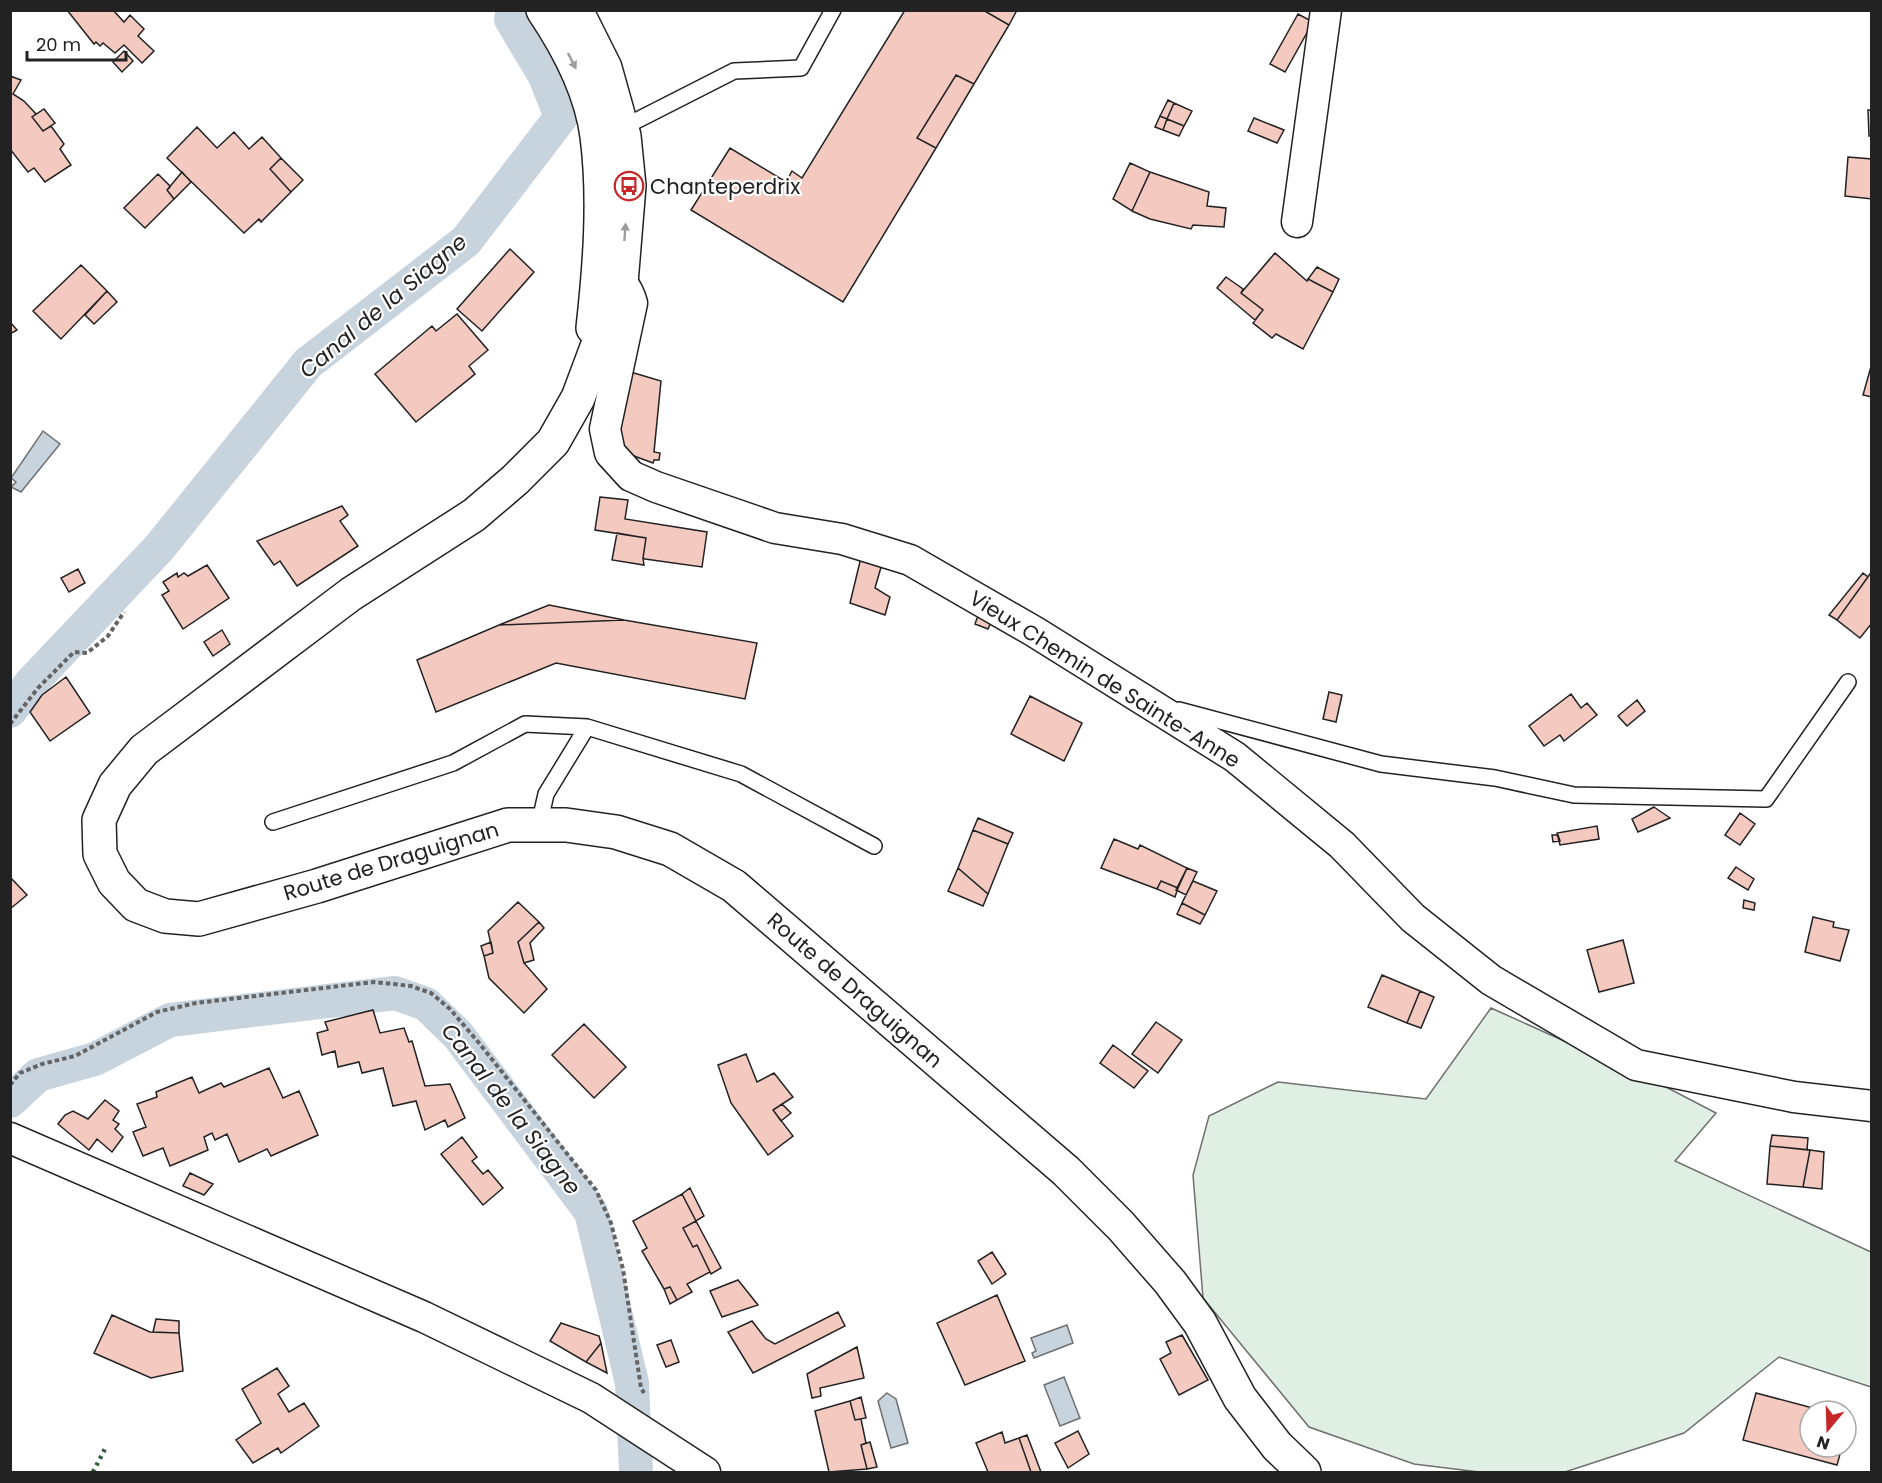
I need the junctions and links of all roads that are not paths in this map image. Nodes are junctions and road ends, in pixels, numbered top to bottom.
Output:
1 (833, 10) edge
2 (1326, 10) edge
3 (568, 15) edge
4 (609, 132) junction
5 (1297, 222) dead end
6 (609, 278) junction
7 (1848, 682) dead end
8 (1152, 703) junction
9 (587, 727) junction
10 (273, 822) dead end
11 (539, 825) junction
12 (874, 846) dead end
13 (1872, 1106) edge
14 (18, 1142) edge
15 (705, 1473) edge
16 (1304, 1473) edge

1 - 4 lane
2 - 5 street
3 - 4 main road, Route de Draguignan
4 - 6 main road, Route de Draguignan
6 - 8 street, Vieux Chemin de Sainte-Anne
6 - 11 main road, Route de Draguignan
7 - 8 lane
8 - 13 street, Vieux Chemin de Sainte-Anne
9 - 10 lane
9 - 11 lane
9 - 12 lane
11 - 16 main road, Route de Draguignan
14 - 15 street

